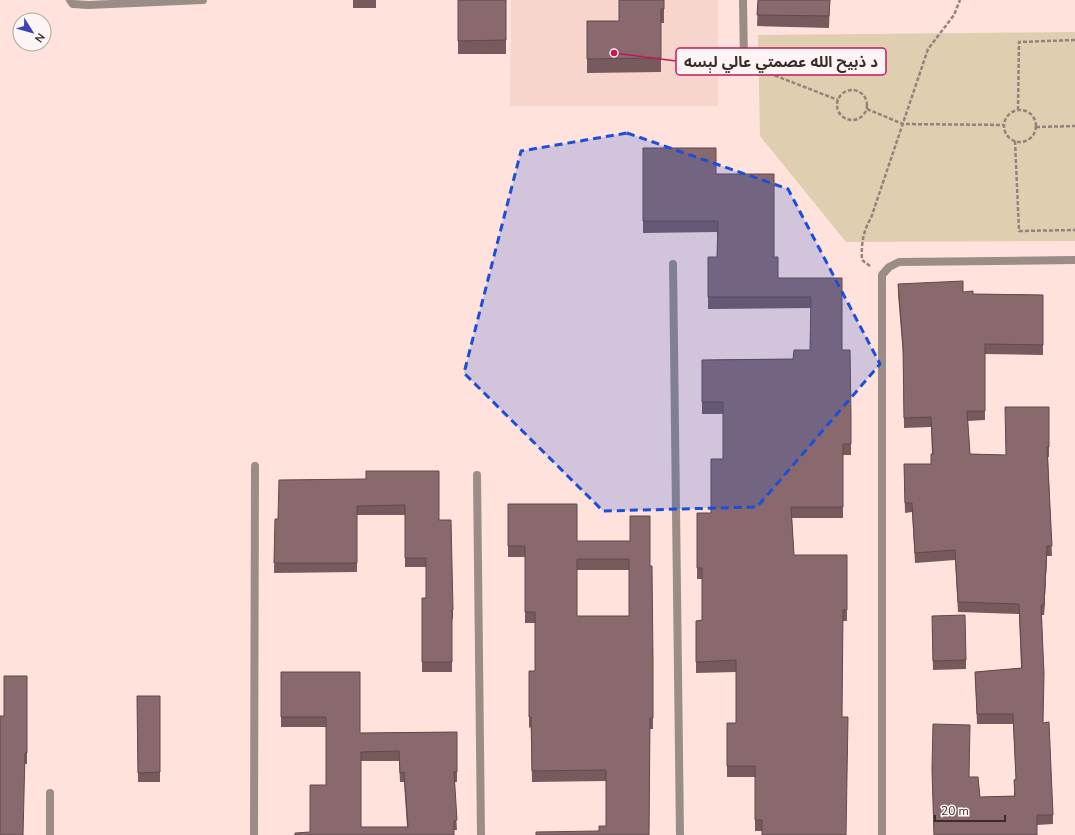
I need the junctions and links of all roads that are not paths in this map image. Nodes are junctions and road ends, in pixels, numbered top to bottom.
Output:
1 (70, 0) edge
2 (203, 0) edge
3 (743, 0) edge
4 (744, 64) road end
5 (1075, 260) edge
6 (673, 264) dead end
7 (255, 466) dead end
8 (477, 475) dead end
9 (50, 793) dead end
10 (50, 835) edge
11 (254, 835) edge
12 (481, 835) edge
13 (680, 835) edge
14 (882, 835) edge

1 - 2 street
3 - 4 street
5 - 14 street
6 - 13 street
7 - 11 street
8 - 12 street
9 - 10 street

